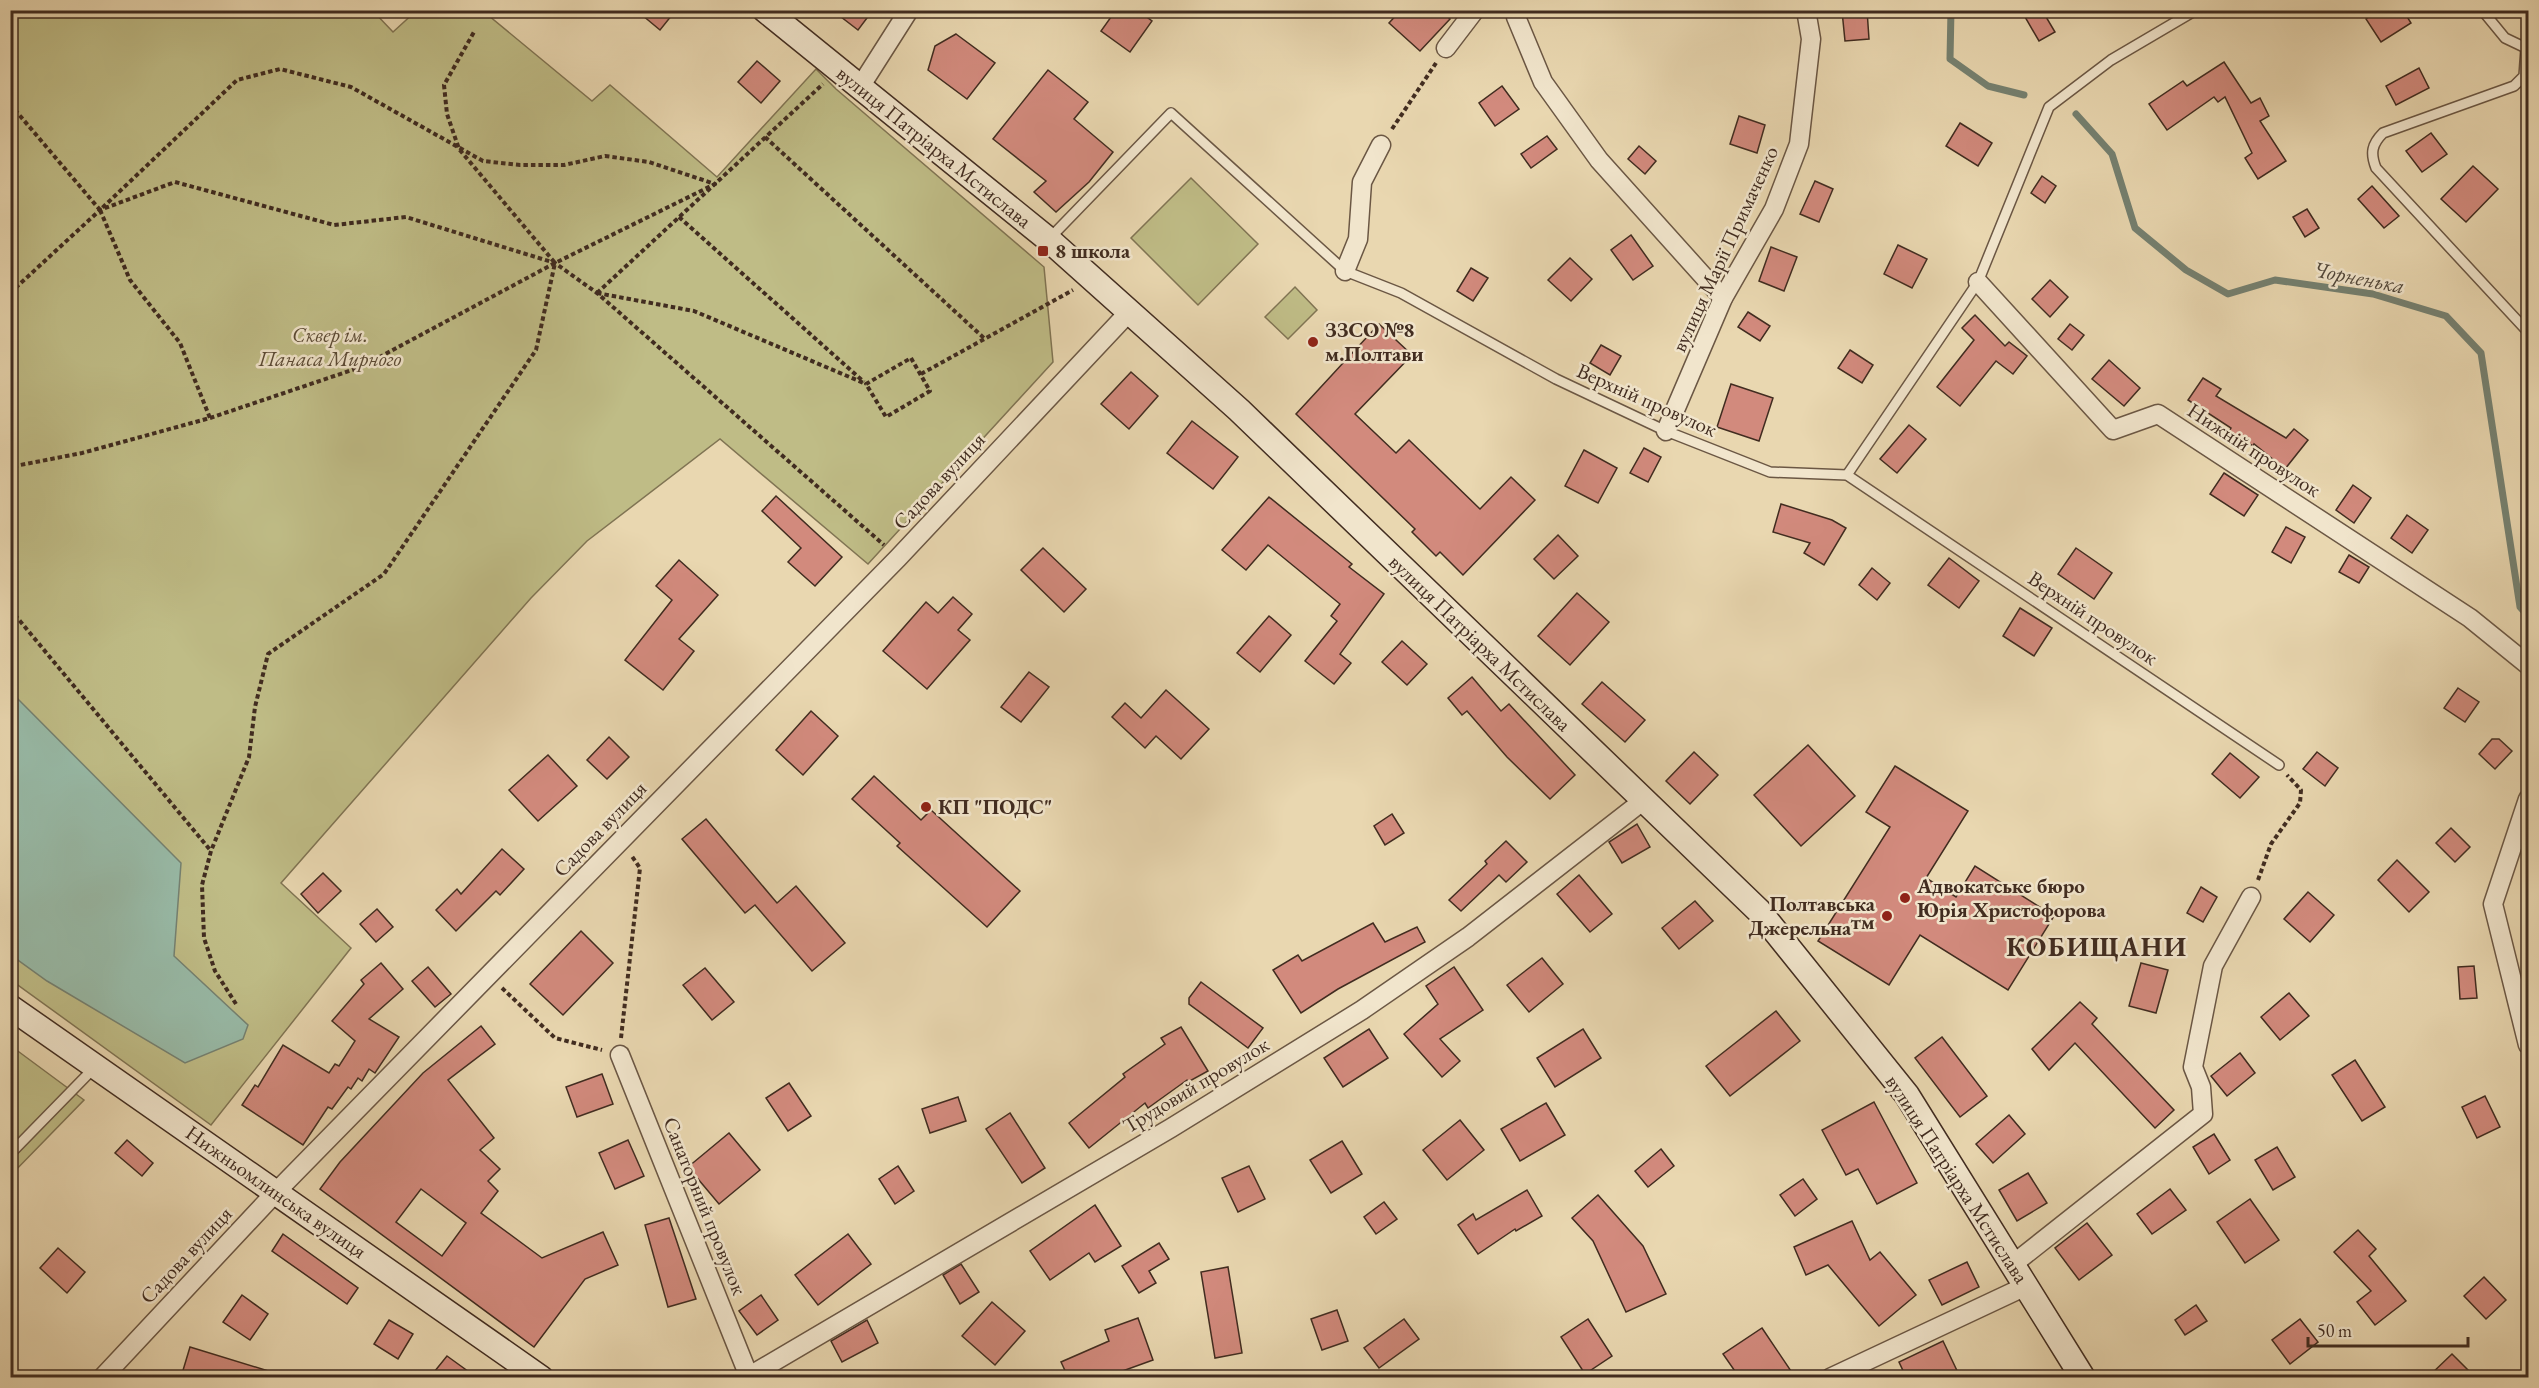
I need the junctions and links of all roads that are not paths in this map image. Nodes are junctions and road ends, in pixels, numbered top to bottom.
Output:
1 (765, 10) edge
2 (909, 10) edge
3 (1474, 10) edge
4 (1516, 10) edge
5 (1806, 10) edge
6 (2196, 10) edge
7 (2482, 10) edge
8 (2527, 47) edge
9 (1446, 48) road end
10 (860, 87) junction
11 (1381, 145) road end
12 (1049, 240) junction
13 (1344, 271) junction
14 (1978, 282) junction
15 (1723, 298) junction
16 (1130, 311) junction
17 (2529, 332) edge
18 (1666, 430) junction
19 (1847, 475) junction
20 (2529, 665) edge
21 (2279, 765) road end
22 (2529, 799) edge
23 (1644, 800) junction
24 (2251, 897) road end
25 (10, 1007) edge
26 (2529, 1045) edge
27 (620, 1055) road end
28 (95, 1066) junction
29 (10, 1154) edge
30 (276, 1192) junction
31 (2012, 1265) junction
32 (2026, 1286) junction
33 (747, 1376) edge
34 (102, 1377) edge
35 (541, 1377) edge
36 (1830, 1377) edge
37 (2083, 1377) edge

1 - 10 main road, вулиця Патріарха Мстислава
2 - 10 street
3 - 9 street
4 - 15 street
5 - 15 street, вулиця Марії Примаченко
6 - 14 lane
7 - 8 lane
8 - 17 lane
10 - 12 main road, вулиця Патріарха Мстислава
11 - 13 street
12 - 13 lane, Верхній провулок
12 - 16 main road, вулиця Патріарха Мстислава
13 - 18 lane, Верхній провулок
14 - 19 lane
14 - 20 street, Нижній провулок
15 - 18 street, вулиця Марії Примаченко
16 - 23 main road, вулиця Патріарха Мстислава
16 - 30 street, Садова вулиця
18 - 19 lane, Верхній провулок
19 - 21 lane, Верхній провулок
22 - 26 street
23 - 31 main road, вулиця Патріарха Мстислава
23 - 33 street, Трудовий провулок
24 - 31 street
25 - 28 main road, Нижньомлинська вулиця
27 - 33 street, Санаторний провулок
28 - 29 lane
28 - 30 main road, Нижньомлинська вулиця
30 - 34 street, Садова вулиця
30 - 35 main road, Нижньомлинська вулиця
31 - 32 main road, вулиця Патріарха Мстислава
32 - 36 street
32 - 37 main road, вулиця Патріарха Мстислава

